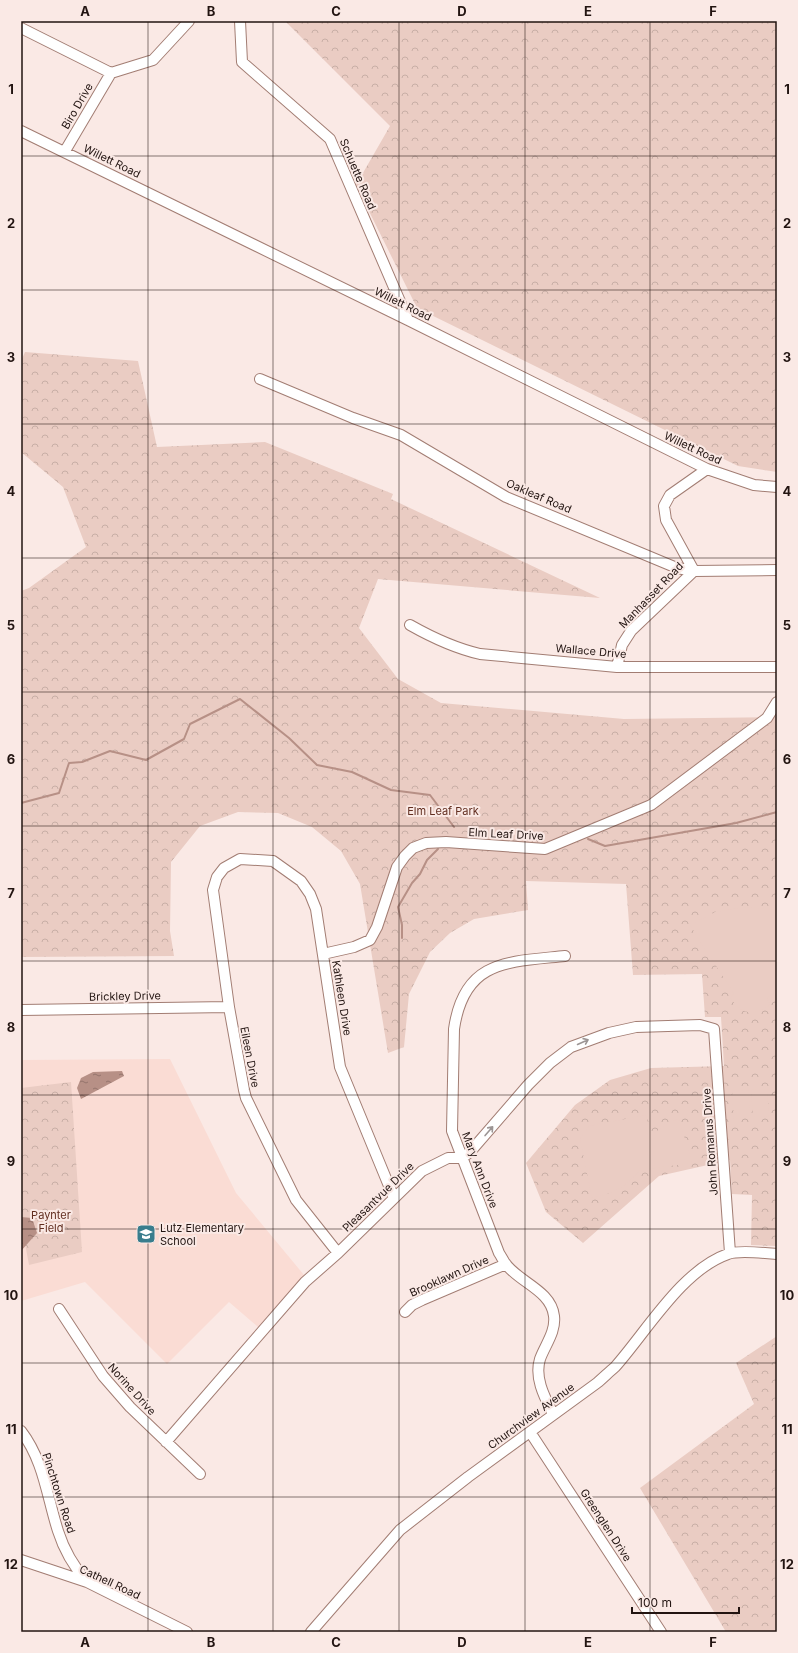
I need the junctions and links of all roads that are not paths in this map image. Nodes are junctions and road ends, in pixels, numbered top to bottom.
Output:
1 (189, 21) edge
2 (240, 21) edge
3 (25, 29) edge
4 (111, 73) junction
5 (21, 131) edge
6 (65, 151) junction
7 (408, 320) junction
8 (260, 379) dead end
9 (707, 469) junction
10 (777, 487) edge
11 (777, 570) edge
12 (694, 571) junction
13 (410, 625) dead end
14 (617, 667) junction
15 (777, 667) edge
16 (777, 702) edge
17 (224, 868) joint
18 (323, 954) junction
19 (565, 956) dead end
20 (229, 1007) junction
21 (21, 1010) edge
22 (462, 1158) junction
23 (394, 1198) junction
24 (338, 1253) junction
25 (730, 1253) junction
26 (777, 1254) edge
27 (506, 1264) junction
28 (59, 1309) dead end
29 (405, 1312) dead end
30 (554, 1414) junction
31 (21, 1431) edge
32 (530, 1432) junction
33 (166, 1442) junction
34 (200, 1474) dead end
35 (21, 1560) edge
36 (87, 1582) junction
37 (187, 1632) edge
38 (311, 1632) edge
39 (661, 1632) edge

1 - 4 street
2 - 7 street, Schuette Road
3 - 4 street
4 - 6 street, Biro Drive
5 - 6 street, Willett Road
6 - 7 street, Willett Road
7 - 9 street, Willett Road
8 - 12 street, Oakleaf Road
9 - 10 street, Willett Road
9 - 12 street, Manhasset Road
11 - 12 street, Oakleaf Road
12 - 14 street, Manhasset Road
13 - 14 street, Wallace Drive
14 - 15 street, Wallace Drive
16 - 18 street, Elm Leaf Drive
17 - 18 street, Kathleen Drive
17 - 20 street, Eileen Drive
18 - 23 street, Kathleen Drive
19 - 22 street, Mary Ann Drive
20 - 21 street, Brickley Drive
20 - 24 street, Eileen Drive
22 - 23 street, Pleasantvue Drive
22 -> 25 street, John Romanus Drive
22 - 27 street, Mary Ann Drive
23 - 24 street, Pleasantvue Drive
24 - 33 street, Pleasantvue Drive
25 - 26 street, Churchview Avenue
25 - 30 street, Churchview Avenue
27 - 29 street, Brooklawn Drive
27 - 30 street, Mary Ann Drive
28 - 33 street, Norine Drive
30 - 32 street, Churchview Avenue
31 - 36 street, Pinchtown Road
32 - 38 street, Churchview Avenue
32 - 39 street, Greenglen Drive
33 - 34 street, Norine Drive
35 - 36 street, Cathell Road
36 - 37 street, Cathell Road

